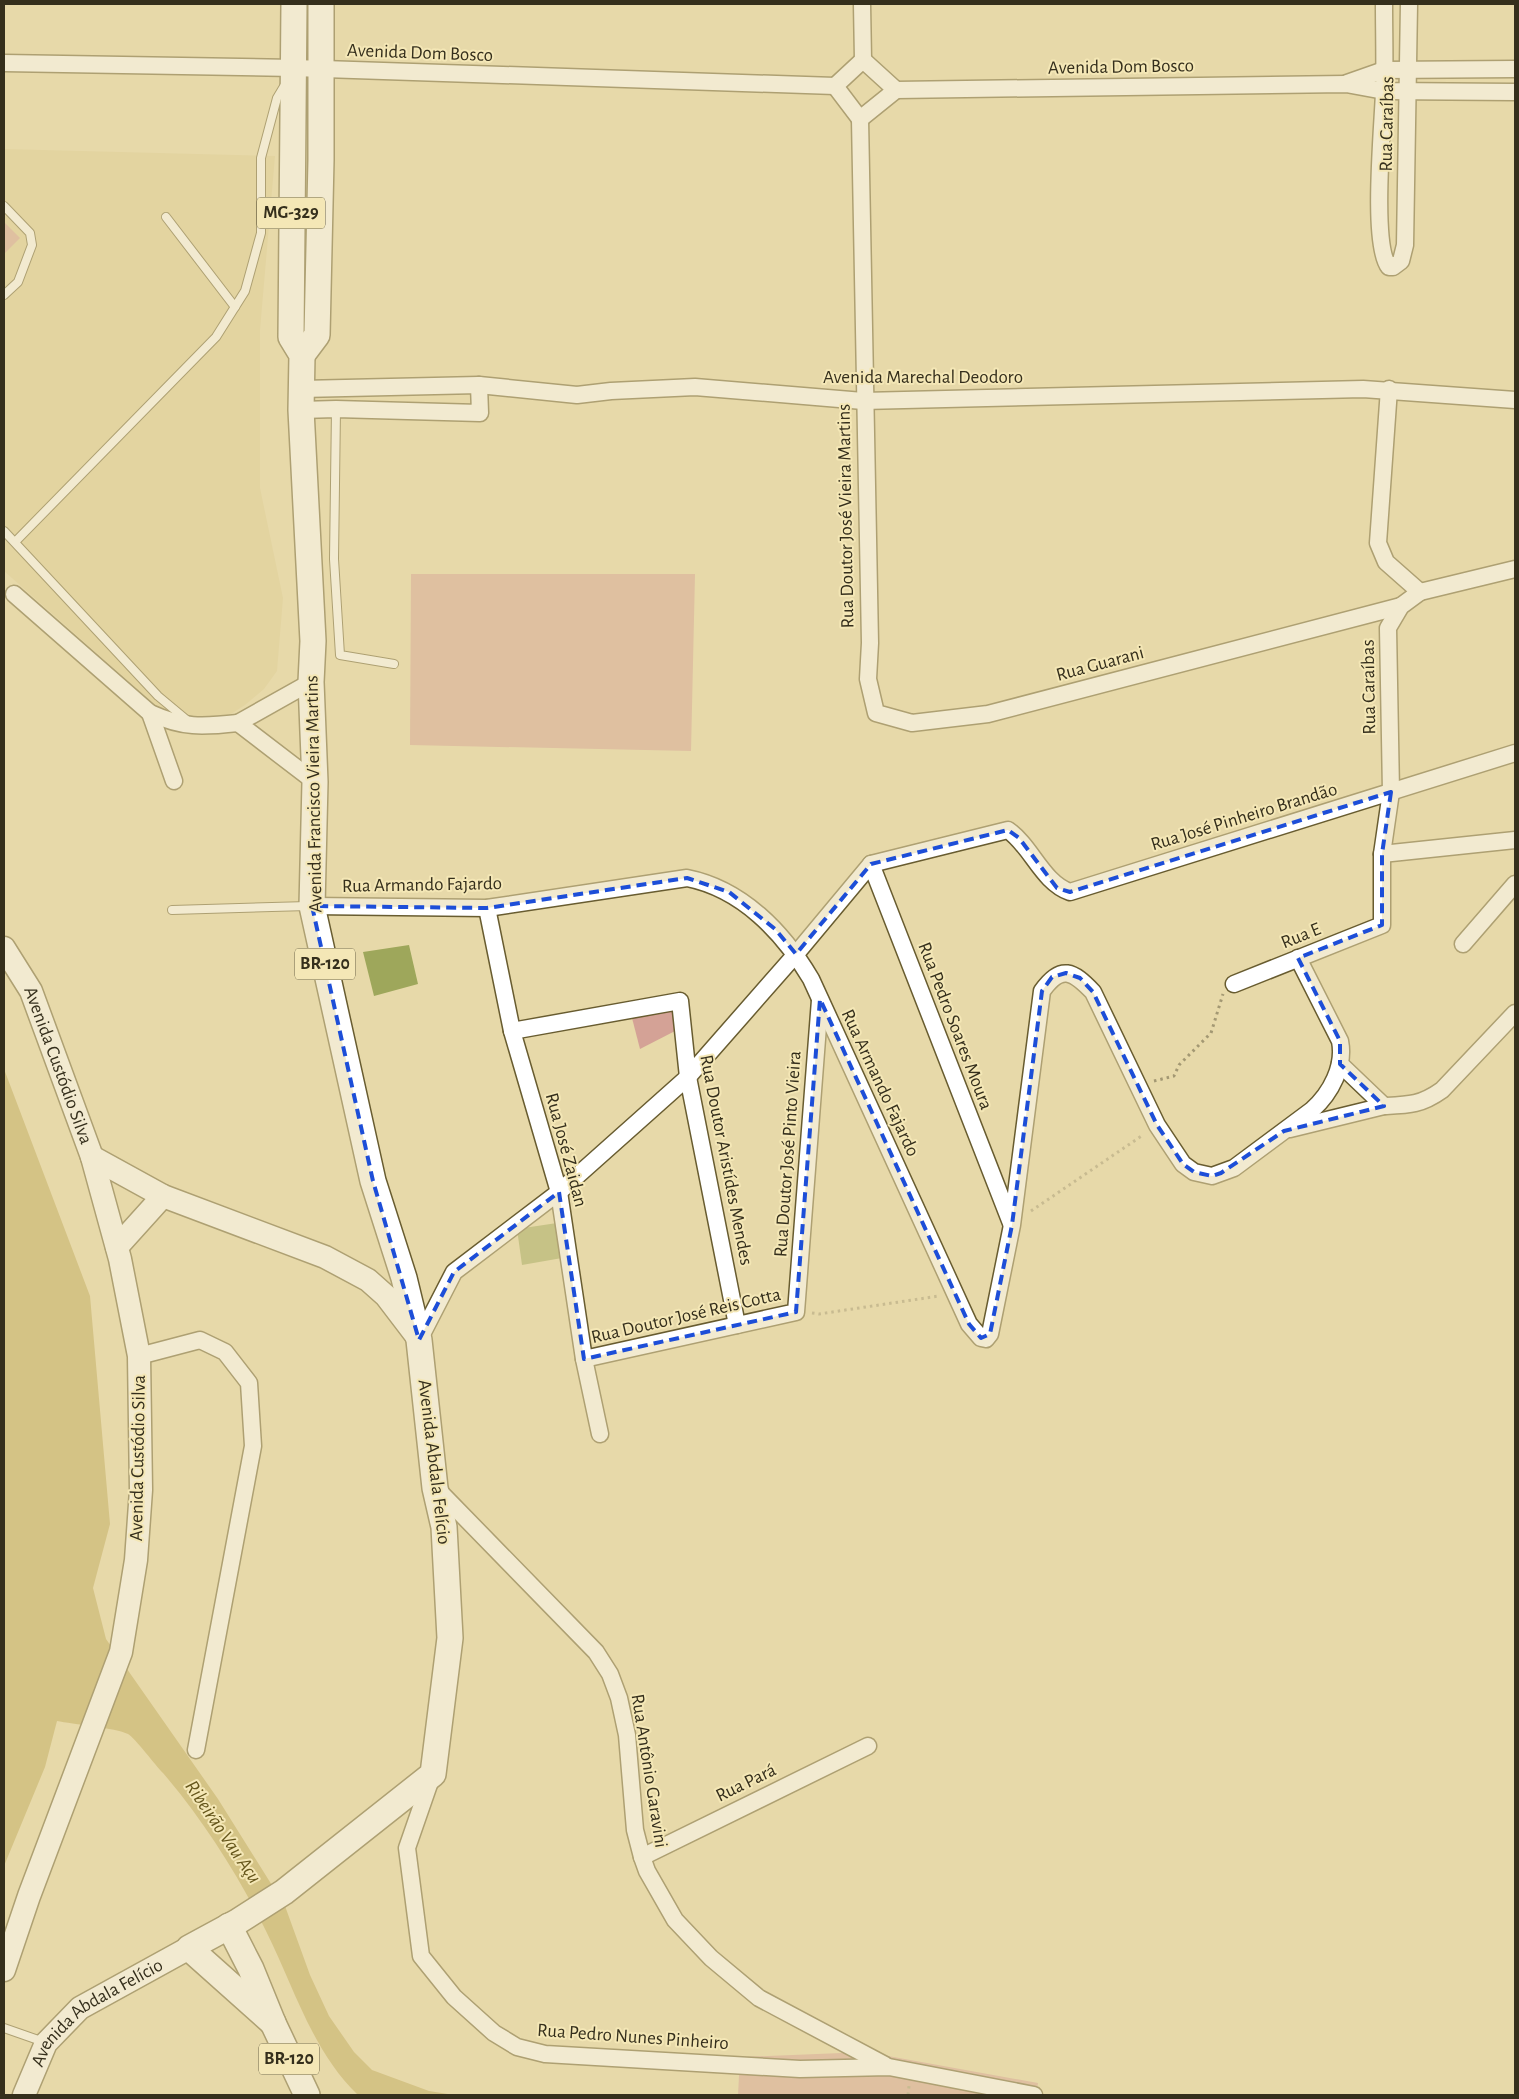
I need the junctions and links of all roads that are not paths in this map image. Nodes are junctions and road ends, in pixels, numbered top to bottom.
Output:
1 (294, 4) edge
2 (321, 4) edge
3 (862, 4) edge
4 (1384, 4) edge
5 (1409, 4) edge
6 (863, 60) junction
7 (4, 63) edge
8 (294, 68) junction
9 (1515, 69) edge
10 (322, 70) junction
11 (1384, 70) junction
12 (1408, 70) junction
13 (1346, 84) junction
14 (835, 86) junction
15 (896, 90) junction
16 (1384, 91) junction
17 (1408, 91) junction
18 (1515, 92) edge
19 (860, 119) junction
20 (4, 206) edge
21 (166, 217) dead end
22 (4, 295) edge
23 (235, 307) junction
24 (302, 355) junction
25 (479, 384) junction
26 (1389, 389) junction
27 (301, 400) junction
28 (1515, 400) edge
29 (863, 401) junction
30 (336, 409) junction
31 (4, 531) edge
32 (15, 542) junction
33 (1515, 569) edge
34 (1420, 592) junction
35 (14, 594) dead end
36 (1401, 606) junction
37 (313, 641) joint
38 (870, 643) joint
39 (394, 664) dead end
40 (311, 682) junction
41 (150, 713) junction
42 (238, 723) junction
43 (193, 726) junction
44 (1515, 753) edge
45 (174, 781) dead end
46 (315, 782) junction
47 (1391, 792) junction
48 (1515, 840) edge
49 (1382, 854) junction
50 (870, 864) junction
51 (1515, 884) edge
52 (312, 906) junction
53 (487, 908) junction
54 (172, 910) dead end
55 (1382, 925) joint
56 (1463, 944) dead end
57 (4, 948) edge
58 (796, 954) junction
59 (1298, 958) junction
60 (1234, 984) road end
61 (820, 999) junction
62 (1515, 1013) edge
63 (512, 1031) junction
64 (1340, 1064) junction
65 (688, 1078) junction
66 (1384, 1106) junction
67 (1284, 1131) junction
68 (92, 1158) junction
69 (559, 1192) junction
70 (163, 1196) junction
71 (1012, 1224) junction
72 (119, 1253) junction
73 (796, 1312) joint
74 (737, 1325) junction
75 (420, 1340) junction
76 (139, 1356) junction
77 (584, 1359) junction
78 (600, 1434) dead end
79 (435, 1488) junction
80 (868, 1746) dead end
81 (196, 1750) dead end
82 (433, 1774) junction
83 (642, 1857) junction
84 (233, 1924) junction
85 (189, 1948) junction
86 (4, 1970) edge
87 (273, 2023) junction
88 (4, 2028) edge
89 (46, 2043) junction
90 (889, 2067) junction
91 (24, 2095) edge
92 (307, 2095) edge
93 (1034, 2095) edge

1 - 8 main road, Avenida Francisco Vieira Martins / MG-329
2 - 10 main road
3 - 6 street
4 - 11 street, Rua Caraíbas
5 - 12 street, Rua Caraíbas
6 - 14 street
6 - 15 street
7 - 8 street, Avenida Dom Bosco
8 - 10 street, Avenida Dom Bosco
8 - 23 lane
8 - 24 main road, Avenida Francisco Vieira Martins / MG-329
9 - 12 street
10 - 14 street, Avenida Dom Bosco
10 - 24 main road
11 - 12 street
11 - 13 street, Avenida Dom Bosco
11 - 16 street, Rua Caraíbas
12 - 17 street, Rua Caraíbas
13 - 15 street, Avenida Dom Bosco
13 - 16 street, Avenida Dom Bosco
14 - 19 street
15 - 19 street
16 - 17 street, Avenida Dom Bosco
16 - 17 street, Rua Caraíbas
17 - 18 street, Avenida Dom Bosco
19 - 29 street, Rua Doutor José Vieira Martins
20 - 22 lane
21 - 23 lane
23 - 32 lane
24 - 27 main road, Avenida Francisco Vieira Martins / MG-329
25 - 27 street, Avenida Marechal Deodoro
25 - 29 street, Avenida Marechal Deodoro
25 - 30 street
26 - 28 street, Avenida Marechal Deodoro
26 - 29 street, Avenida Marechal Deodoro
26 - 34 street
27 - 30 street
27 - 37 main road, Avenida Francisco Vieira Martins / MG-329
29 - 38 street, Rua Doutor José Vieira Martins
30 - 39 lane
31 - 32 lane
32 - 43 lane
33 - 34 street
34 - 36 street, Rua Caraíbas
35 - 41 street
36 - 38 street, Rua Guarani
36 - 47 street, Rua Caraíbas
37 - 40 main road, Avenida Francisco Vieira Martins / BR-120
40 - 42 street
40 - 46 main road, Avenida Francisco Vieira Martins / BR-120
41 - 43 street
41 - 45 street
42 - 43 street
42 - 46 street
44 - 47 street, Rua José Pinheiro Brandão
46 - 52 main road, Avenida Francisco Vieira Martins / BR-120
47 - 49 street, Rua Caraíbas
47 - 50 street, Rua José Pinheiro Brandão
48 - 49 street
49 - 55 street, Rua Caraíbas
50 - 58 street
50 - 71 street, Rua Pedro Soares Moura
51 - 56 street
52 - 53 street, Rua Armando Fajardo
52 - 54 lane
52 - 75 main road, Avenida Francisco Vieira Martins / BR-120
53 - 58 street, Rua Armando Fajardo
53 - 63 street, Rua José Zaidan
55 - 59 street, Rua E
57 - 68 main road, Avenida Custódio Silva
58 - 61 street, Rua Armando Fajardo
58 - 65 street
59 - 60 street, Rua E
59 - 64 street
61 - 71 street, Rua Armando Fajardo
61 - 73 street, Rua Doutor José Pinto Vieira
62 - 66 street
63 - 65 street, Rua Doutor Aristídes Mendes
63 - 69 street, Rua José Zaidan
64 - 66 street
64 - 67 street
65 - 69 street
65 - 74 street, Rua Doutor Aristídes Mendes
66 - 67 street
67 - 71 street, Rua Armando Fajardo
68 - 70 main road
68 - 72 main road, Avenida Custódio Silva
69 - 75 street
69 - 77 street, Rua José Zaidan
70 - 72 main road
70 - 75 main road
72 - 76 main road, Avenida Custódio Silva
73 - 74 street, Rua Doutor José Reis Cotta
74 - 77 street, Rua Doutor José Reis Cotta
75 - 79 main road, Avenida Abdala Felício
76 - 81 street
76 - 86 main road, Avenida Custódio Silva
77 - 78 street, Rua José Zaidan
79 - 82 main road, Avenida Abdala Felício
79 - 83 street, Rua Antônio Garavini
80 - 83 street, Rua Pará
82 - 84 main road
82 - 90 street, Rua Pedro Nunes Pinheiro
83 - 90 street, Rua Antônio Garavini
84 - 85 main road
84 - 87 main road
85 - 87 main road
85 - 89 main road, Avenida Abdala Felício
87 - 92 main road, BR-120
88 - 89 lane
89 - 91 main road, Avenida Abdala Felício
90 - 93 street, Rua Pedro Nunes Pinheiro

